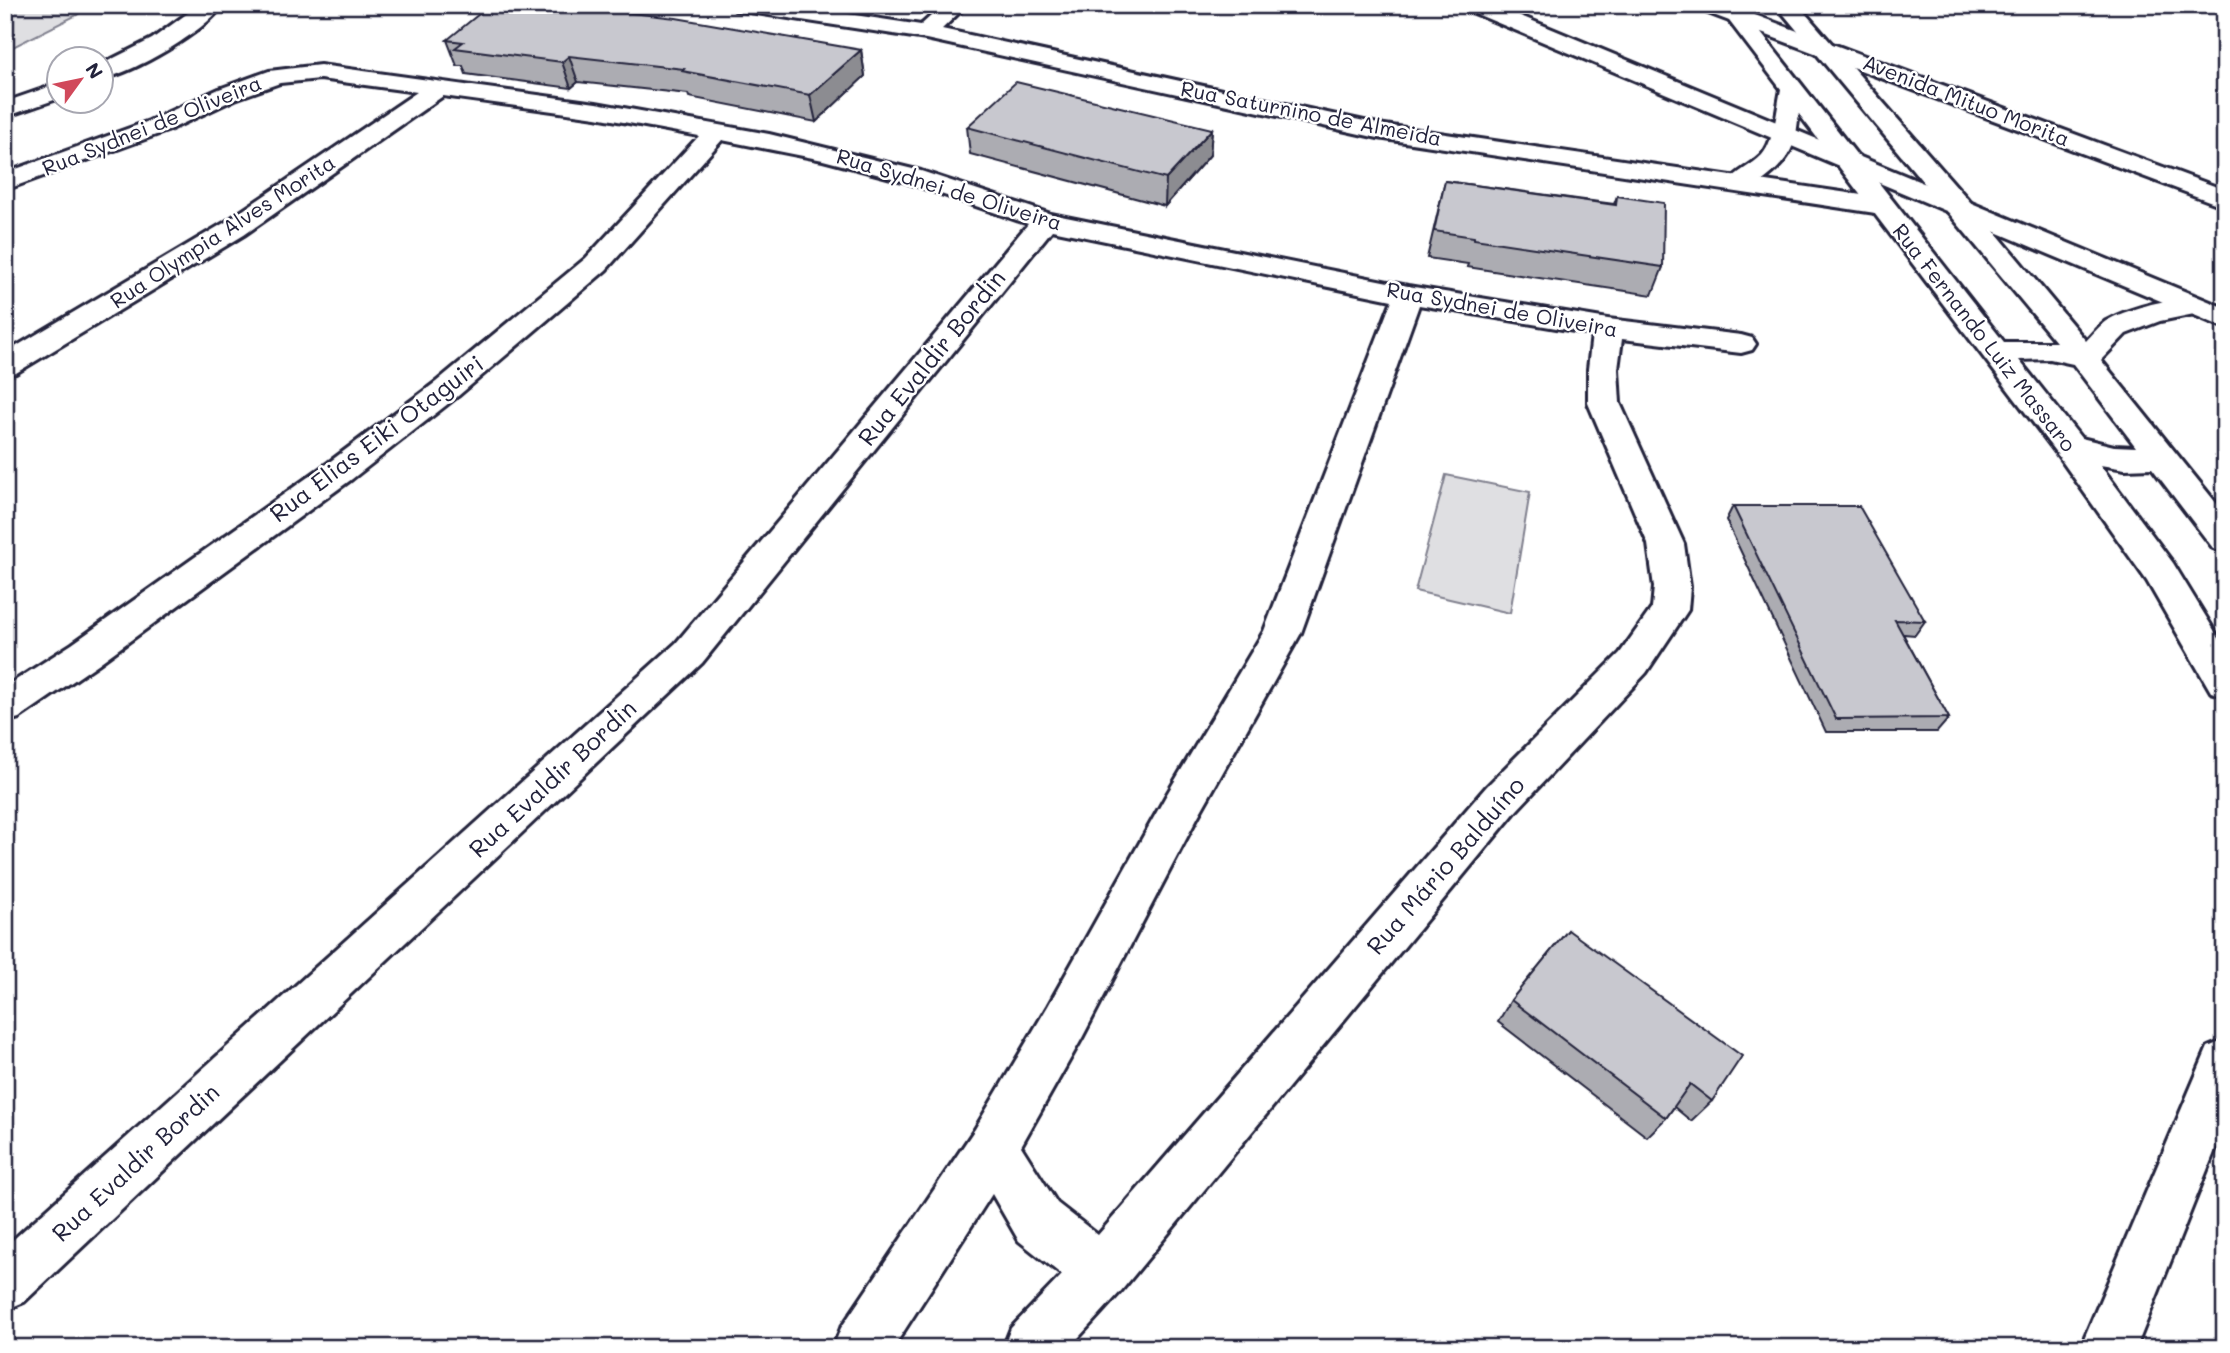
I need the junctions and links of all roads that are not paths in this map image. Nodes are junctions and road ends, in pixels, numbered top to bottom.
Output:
1 (212, 5) edge
2 (743, 5) edge
3 (956, 5) edge
4 (1475, 5) edge
5 (1708, 5) edge
6 (1787, 5) edge
7 (1733, 11) edge
8 (926, 32) junction
9 (1818, 45) junction
10 (116, 65) edge
11 (1793, 88) junction
12 (436, 90) junction
13 (46, 95) edge
14 (5, 110) edge
15 (715, 132) junction
16 (1784, 133) junction
17 (1850, 161) junction
18 (5, 182) edge
19 (1740, 184) junction
20 (2225, 199) edge
21 (1882, 206) junction
22 (1962, 209) junction
23 (1045, 221) junction
24 (1408, 295) junction
25 (2194, 306) junction
26 (2225, 319) edge
27 (1608, 328) junction
28 (1741, 344) dead end
29 (1995, 351) junction
30 (2086, 358) junction
31 (5, 366) edge
32 (2069, 446) junction
33 (2160, 456) junction
34 (2225, 539) edge
35 (2225, 681) edge
36 (5, 707) edge
37 (2225, 1064) edge
38 (993, 1147) junction
39 (1102, 1272) junction
40 (5, 1283) edge
41 (861, 1348) edge
42 (1031, 1348) edge
43 (2108, 1348) edge

1 - 10 street
2 - 8 street, Rua Saturnino de Almeida
3 - 8 street
4 - 16 street
5 - 7 street, Avenida Mituo Morita
6 - 9 street
7 - 9 street, Avenida Mituo Morita
7 - 11 street, Rua Fernando Luiz Massaro
8 - 19 street, Rua Saturnino de Almeida
9 - 20 street, Avenida Mituo Morita
9 - 22 street
11 - 16 street
11 - 17 street, Rua Fernando Luiz Massaro
12 - 15 street, Rua Sydnei de Oliveira
12 - 18 street, Rua Sydnei de Oliveira
12 - 31 street, Rua Olympia Alves Morita
13 - 14 street
15 - 23 street, Rua Sydnei de Oliveira
15 - 36 street, Rua Elias Eiki Otaguiri
16 - 17 street
16 - 19 street
17 - 21 street, Rua Fernando Luiz Massaro
17 - 22 street
19 - 21 street, Rua Saturnino de Almeida
21 - 29 street, Rua Fernando Luiz Massaro
22 - 25 street
22 - 30 street
23 - 24 street, Rua Sydnei de Oliveira
23 - 40 street, Rua Evaldir Bordin
24 - 27 street, Rua Sydnei de Oliveira
24 - 38 street
25 - 26 street
25 - 30 street
27 - 28 street, Rua Sydnei de Oliveira
27 - 39 street, Rua Mário Balduíno
29 - 30 street
29 - 32 street, Rua Fernando Luiz Massaro
30 - 33 street
32 - 33 street
32 - 35 street, Rua Fernando Luiz Massaro
33 - 34 street
37 - 43 street
38 - 39 street
38 - 41 street
39 - 42 street, Rua Mário Balduíno

